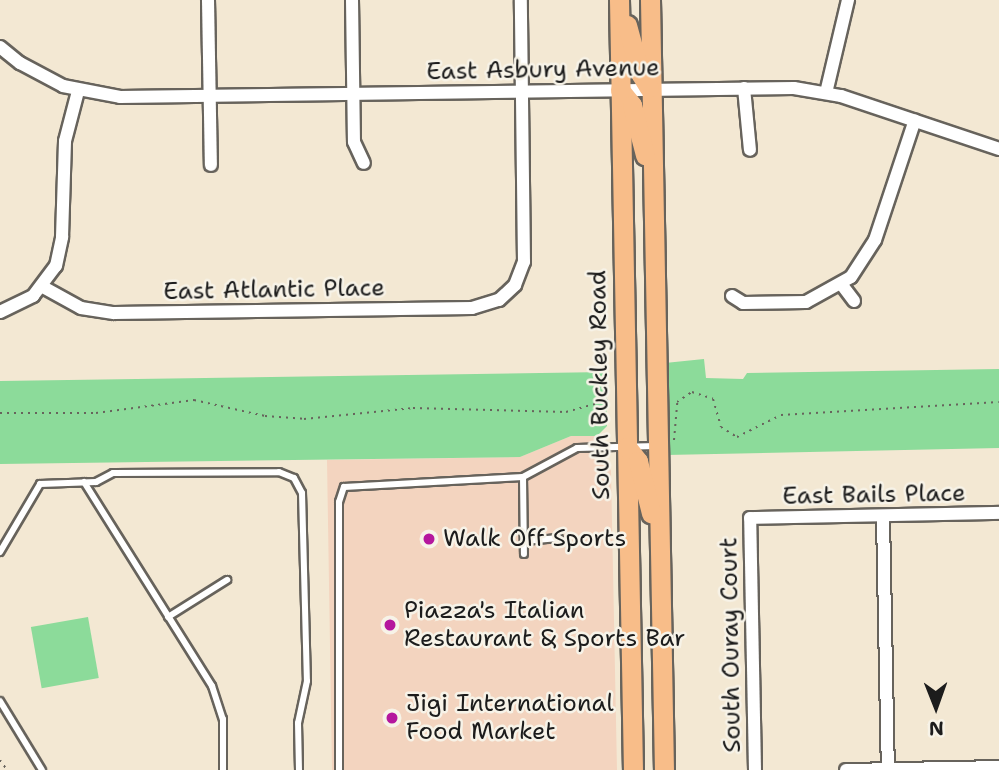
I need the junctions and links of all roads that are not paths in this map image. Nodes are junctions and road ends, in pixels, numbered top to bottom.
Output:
1 (208, 0) edge
2 (352, 0) edge
3 (521, 0) edge
4 (620, 0) edge
5 (650, 0) edge
6 (848, 0) edge
7 (0, 47) edge
8 (744, 88) junction
9 (620, 90) junction
10 (652, 90) junction
11 (78, 91) junction
12 (522, 91) junction
13 (353, 93) junction
14 (826, 93) junction
15 (210, 96) junction
16 (915, 120) junction
17 (999, 149) edge
18 (750, 150) dead end
19 (364, 163) dead end
20 (211, 165) dead end
21 (653, 183) junction
22 (842, 285) junction
23 (43, 287) junction
24 (732, 296) dead end
25 (854, 301) dead end
26 (0, 313) edge
27 (626, 446) junction
28 (658, 446) junction
29 (523, 477) junction
30 (84, 482) junction
31 (999, 513) edge
32 (883, 516) junction
33 (750, 518) joint
34 (559, 538) dead end
35 (524, 541) junction
36 (660, 544) junction
37 (0, 552) edge
38 (524, 554) dead end
39 (228, 580) dead end
40 (169, 617) junction
41 (0, 701) edge
42 (999, 767) edge
43 (42, 770) edge
44 (223, 770) edge
45 (299, 770) edge
46 (339, 770) edge
47 (633, 770) edge
48 (664, 770) edge
49 (755, 770) edge
50 (846, 770) edge
51 (888, 770) edge

1 - 15 street
2 - 13 street
3 - 12 street
4 - 9 main road, South Buckley Road
4 - 10 main road
5 - 10 main road
6 - 14 street
7 - 11 street, East Asbury Avenue
8 - 10 street, East Asbury Avenue
8 - 14 street, East Asbury Avenue
8 - 18 street
9 - 10 street, East Asbury Avenue
9 - 12 street, East Asbury Avenue
9 - 21 main road
9 - 27 main road, South Buckley Road
10 - 21 main road
11 - 15 street, East Asbury Avenue
11 - 23 street
12 - 13 street, East Asbury Avenue
12 - 23 street, East Atlantic Place
13 - 15 street, East Asbury Avenue
13 - 19 street
14 - 16 street, East Asbury Avenue
15 - 20 street
16 - 17 street, East Asbury Avenue
16 - 22 street
21 - 28 main road
22 - 24 street
22 - 25 street
23 - 26 street
27 - 28 lane
27 - 29 lane
27 - 36 main road
27 - 47 main road, South Buckley Road
28 - 36 main road
29 - 35 lane
29 - 46 lane
30 - 37 lane
30 - 40 lane
30 - 45 lane
31 - 32 street, East Bails Place
32 - 33 street, East Bails Place
32 - 51 street
33 - 49 street, South Ouray Court
34 - 35 lane
35 - 38 lane
36 - 48 main road
39 - 40 lane
40 - 44 lane
41 - 43 lane
42 - 51 street
50 - 51 street

